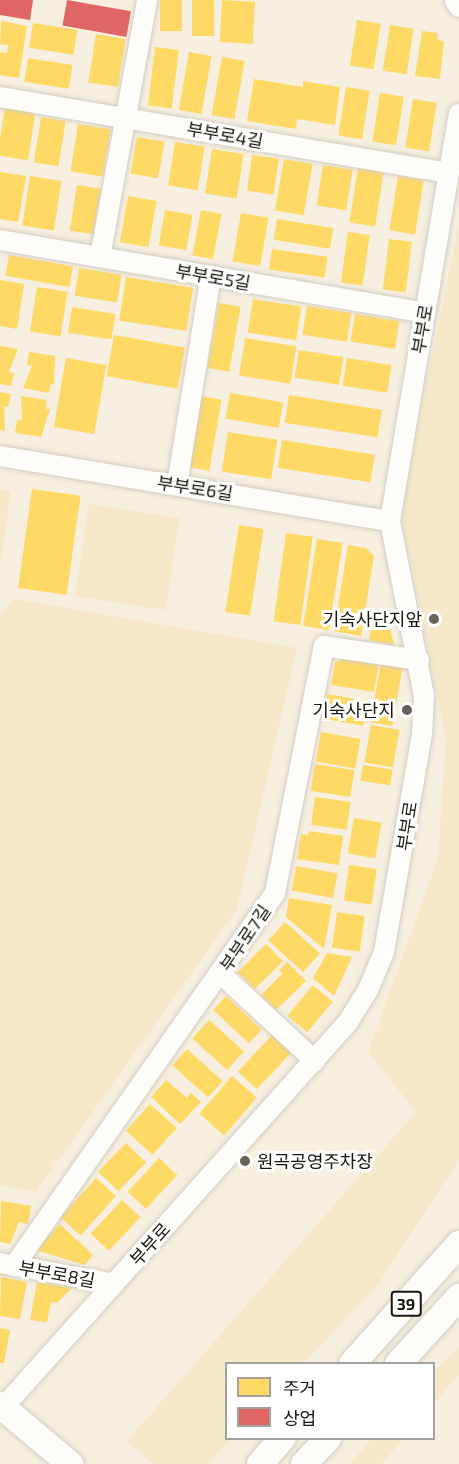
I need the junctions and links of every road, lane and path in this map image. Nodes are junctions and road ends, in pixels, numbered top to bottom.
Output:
1 (147, 0) edge
2 (455, 1) edge
3 (459, 7) edge
4 (0, 97) edge
5 (459, 114) edge
6 (126, 118) junction
7 (449, 173) junction
8 (0, 240) edge
9 (100, 257) junction
10 (211, 276) junction
11 (425, 313) junction
12 (0, 456) edge
13 (177, 485) junction
14 (390, 521) junction
15 (419, 660) junction
16 (221, 974) junction
17 (315, 1060) junction
18 (459, 1244) edge
19 (7, 1265) edge
20 (114, 1284) junction
21 (459, 1297) edge
22 (354, 1362) edge
23 (400, 1362) edge
24 (2, 1407) edge
25 (281, 1440) edge
26 (326, 1440) edge
27 (70, 1464) edge
28 (260, 1464) edge
29 (304, 1464) edge

1 - 6 street
2 - 3 street
4 - 6 street, 부부로4길
5 - 7 street, 부부로
6 - 7 street, 부부로4길
6 - 9 street
7 - 11 street, 부부로
8 - 9 street, 부부로5길
9 - 10 street, 부부로5길
10 - 11 street, 부부로5길
10 - 13 street
11 - 14 street, 부부로
12 - 13 street, 부부로6길
13 - 14 street, 부부로6길
14 - 15 street, 부부로
15 - 16 street, 부부로7길
15 - 17 street, 부부로
16 - 17 street
16 - 19 street, 부부로7길
17 - 20 street, 부부로
18 - 22 main road, 39
19 - 20 street, 부부로8길
20 - 24 street, 부부로
21 - 23 main road, 39
24 - 27 main road
25 - 28 main road
26 - 29 main road

